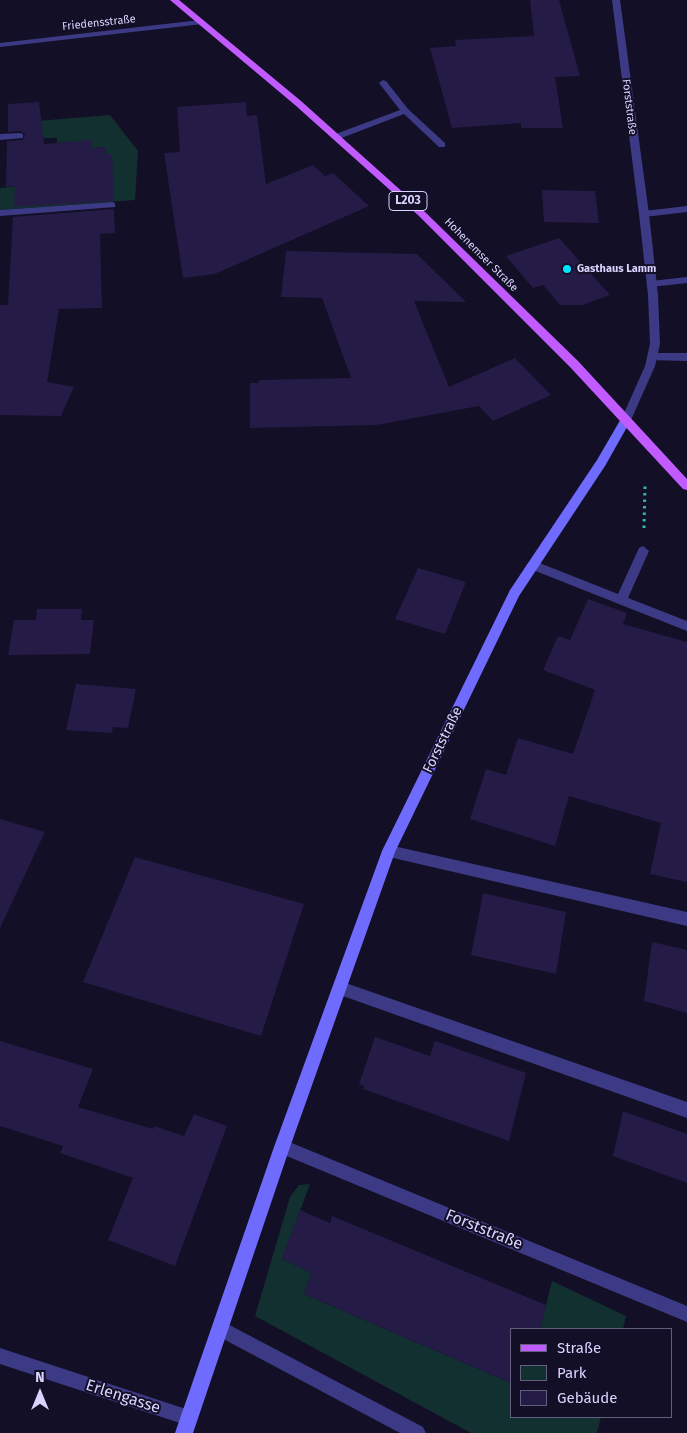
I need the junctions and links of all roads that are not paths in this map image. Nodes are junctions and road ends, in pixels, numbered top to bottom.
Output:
1 (174, 0) edge
2 (616, 0) edge
3 (200, 22) junction
4 (0, 45) edge
5 (383, 83) dead end
6 (405, 111) junction
7 (20, 136) dead end
8 (336, 137) junction
9 (0, 138) edge
10 (442, 145) dead end
11 (112, 205) dead end
12 (687, 209) edge
13 (0, 213) edge
14 (644, 214) junction
15 (687, 280) edge
16 (652, 284) junction
17 (652, 357) junction
18 (687, 357) edge
19 (626, 420) junction
20 (687, 486) edge
21 (643, 551) road end
22 (532, 565) junction
23 (621, 600) junction
24 (687, 626) edge
25 (389, 851) junction
26 (687, 919) edge
27 (340, 988) junction
28 (687, 1110) edge
29 (282, 1146) junction
30 (687, 1314) edge
31 (220, 1328) junction
32 (0, 1356) edge
33 (187, 1426) edge
34 (417, 1433) edge

1 - 3 main road, Hohenemser Straße / L203
2 - 14 street, Forststraße
3 - 4 street, Friedensstraße
3 - 8 main road, Hohenemser Straße / L203
5 - 6 street
6 - 8 street
6 - 10 street
7 - 9 street
8 - 19 main road, Hohenemser Straße / L203
11 - 13 street
12 - 14 street
14 - 16 street, Forststraße
15 - 16 street
16 - 17 street, Forststraße
17 - 18 street
17 - 19 street, Forststraße
19 - 20 main road, Hohenemser Straße / L203
19 - 22 street, Forststraße
21 - 23 street
22 - 23 street
22 - 25 street, Forststraße
23 - 24 street
25 - 26 street
25 - 27 street, Forststraße
27 - 28 street
27 - 29 street, Forststraße
29 - 30 street, Forststraße
29 - 31 street, Forststraße
31 - 33 street, Forststraße
31 - 34 street
32 - 33 street, Erlengasse

